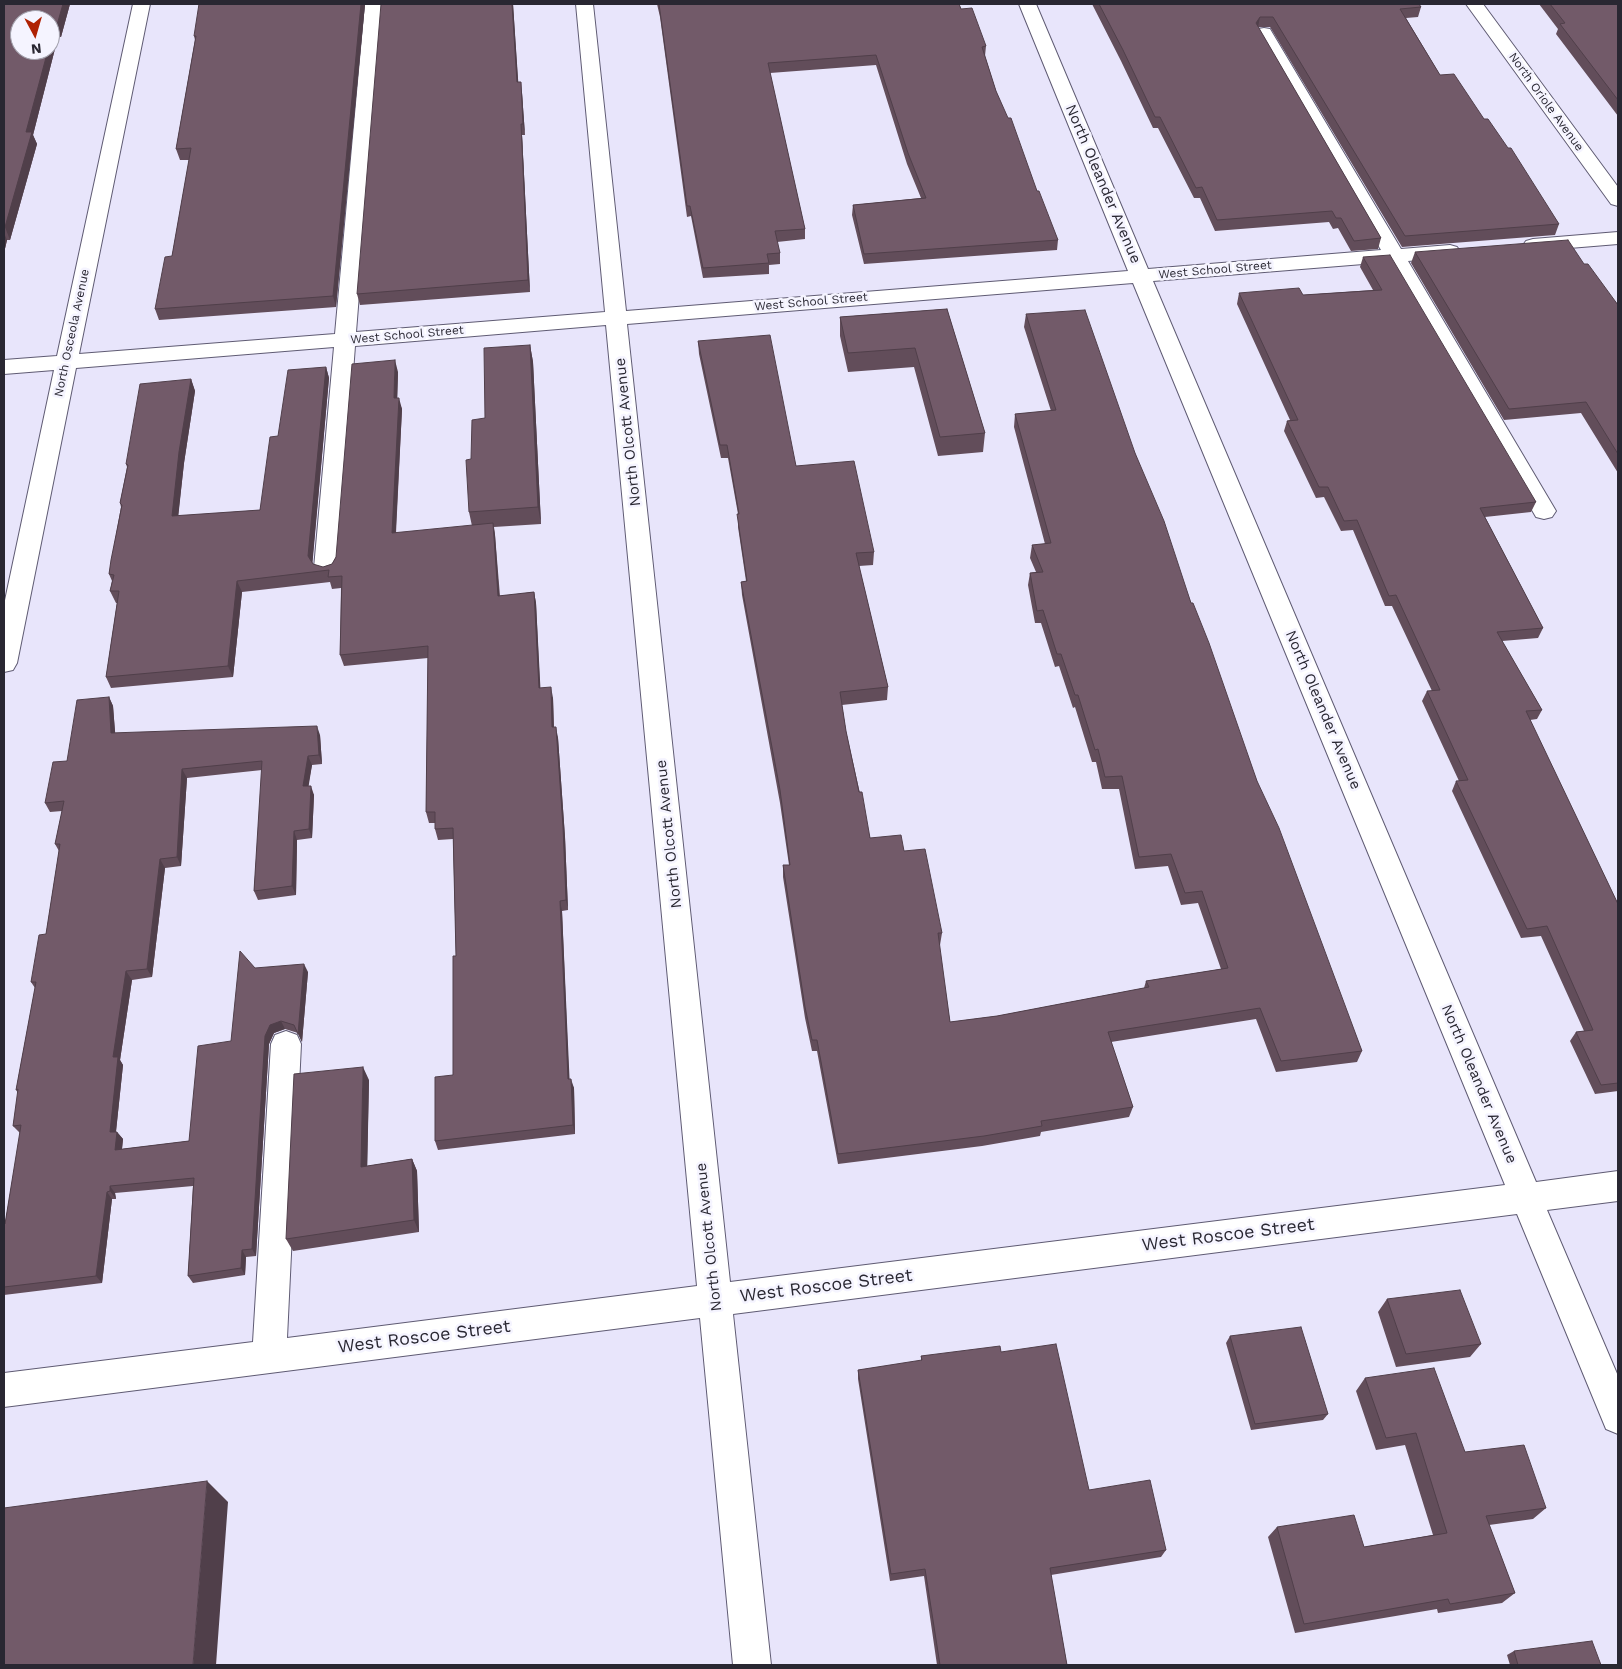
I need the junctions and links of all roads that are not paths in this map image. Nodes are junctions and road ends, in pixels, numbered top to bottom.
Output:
1 (141, 4) edge
2 (373, 4) edge
3 (584, 4) edge
4 (1027, 4) edge
5 (1474, 4) edge
6 (1264, 33) edge
7 (1618, 200) edge
8 (1618, 238) edge
9 (1511, 246) edge
10 (1472, 250) edge
11 (1394, 256) junction
12 (1141, 276) junction
13 (616, 318) junction
14 (345, 340) junction
15 (66, 362) junction
16 (4, 367) edge
17 (1544, 511) dead end
18 (326, 568) edge
19 (4, 663) edge
20 (286, 1044) dead end
21 (1618, 1186) edge
22 (1526, 1198) junction
23 (716, 1300) junction
24 (269, 1357) junction
25 (4, 1390) edge
26 (1618, 1417) edge
27 (752, 1665) edge

1 - 15 street, North Osceola Avenue
2 - 14 street
3 - 13 street, North Olcott Avenue
4 - 12 street, North Oleander Avenue
5 - 7 street, North Oriole Avenue
6 - 11 street
8 - 9 street
10 - 11 street, West School Street
11 - 12 street, West School Street
11 - 17 street
12 - 13 street, West School Street
12 - 22 street, North Oleander Avenue
13 - 14 street, West School Street
13 - 23 street, North Olcott Avenue
14 - 15 street, West School Street
14 - 18 street
15 - 16 street, West School Street
15 - 19 street, North Osceola Avenue
20 - 24 street
21 - 22 street, West Roscoe Street
22 - 23 street, West Roscoe Street
22 - 26 street, North Oleander Avenue
23 - 24 street, West Roscoe Street
23 - 27 street, North Olcott Avenue
24 - 25 street, West Roscoe Street

